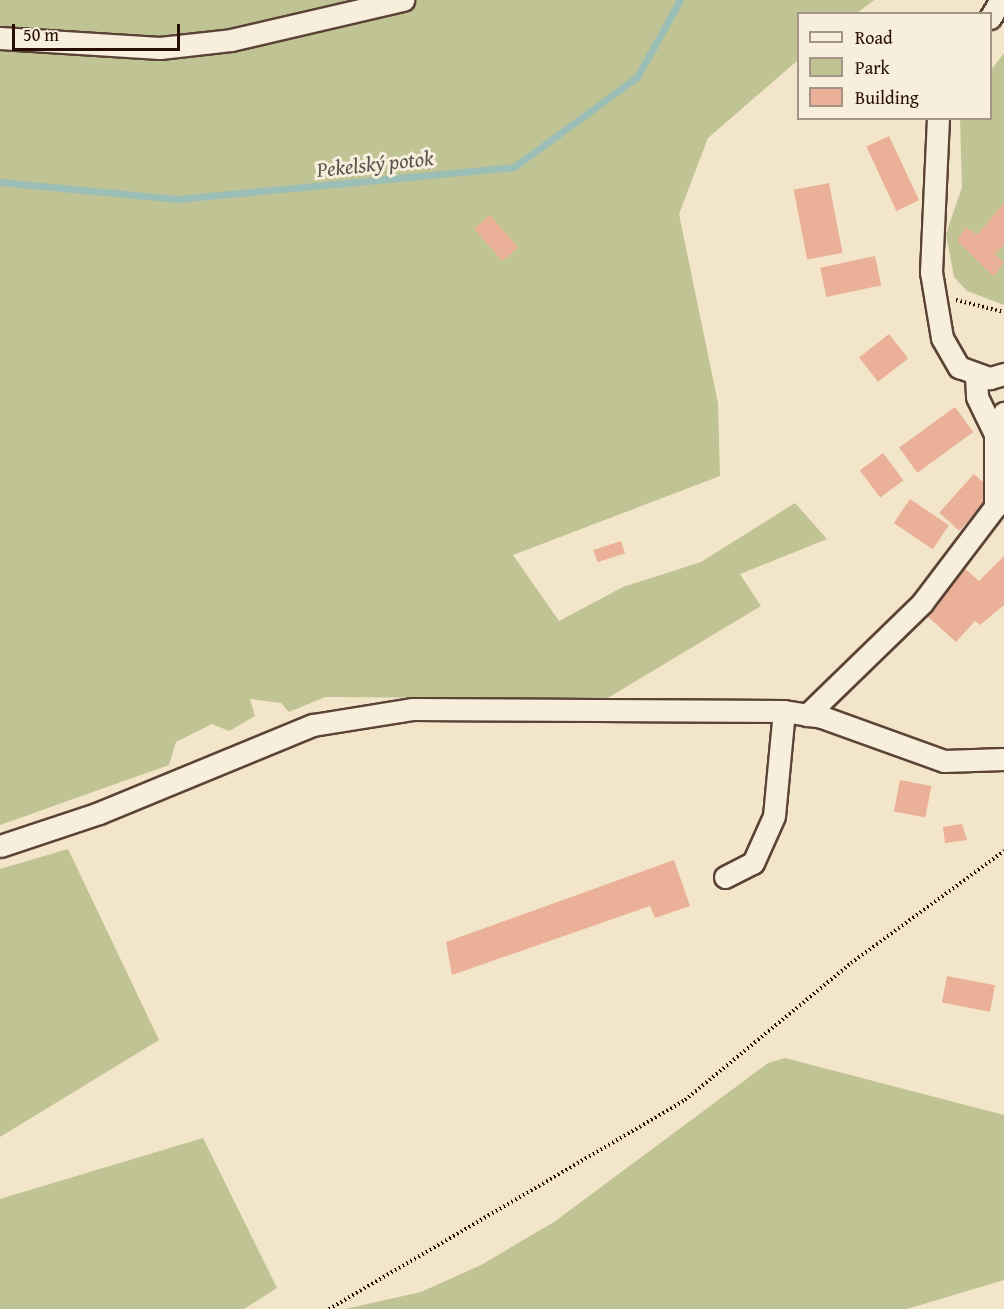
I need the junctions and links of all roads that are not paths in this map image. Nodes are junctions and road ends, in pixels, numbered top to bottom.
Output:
1 (403, 0) edge
2 (1001, 0) edge
3 (992, 15) edge
4 (0, 38) edge
5 (938, 120) edge
6 (1004, 374) edge
7 (976, 376) junction
8 (1004, 413) edge
9 (995, 434) junction
10 (784, 711) junction
11 (807, 715) junction
12 (1004, 759) edge
13 (0, 846) edge
14 (725, 877) dead end

1 - 4 street
2 - 3 street
5 - 7 street
6 - 7 street
7 - 9 street
8 - 9 street
9 - 11 street
10 - 11 street
10 - 13 street
10 - 14 street
11 - 12 street

